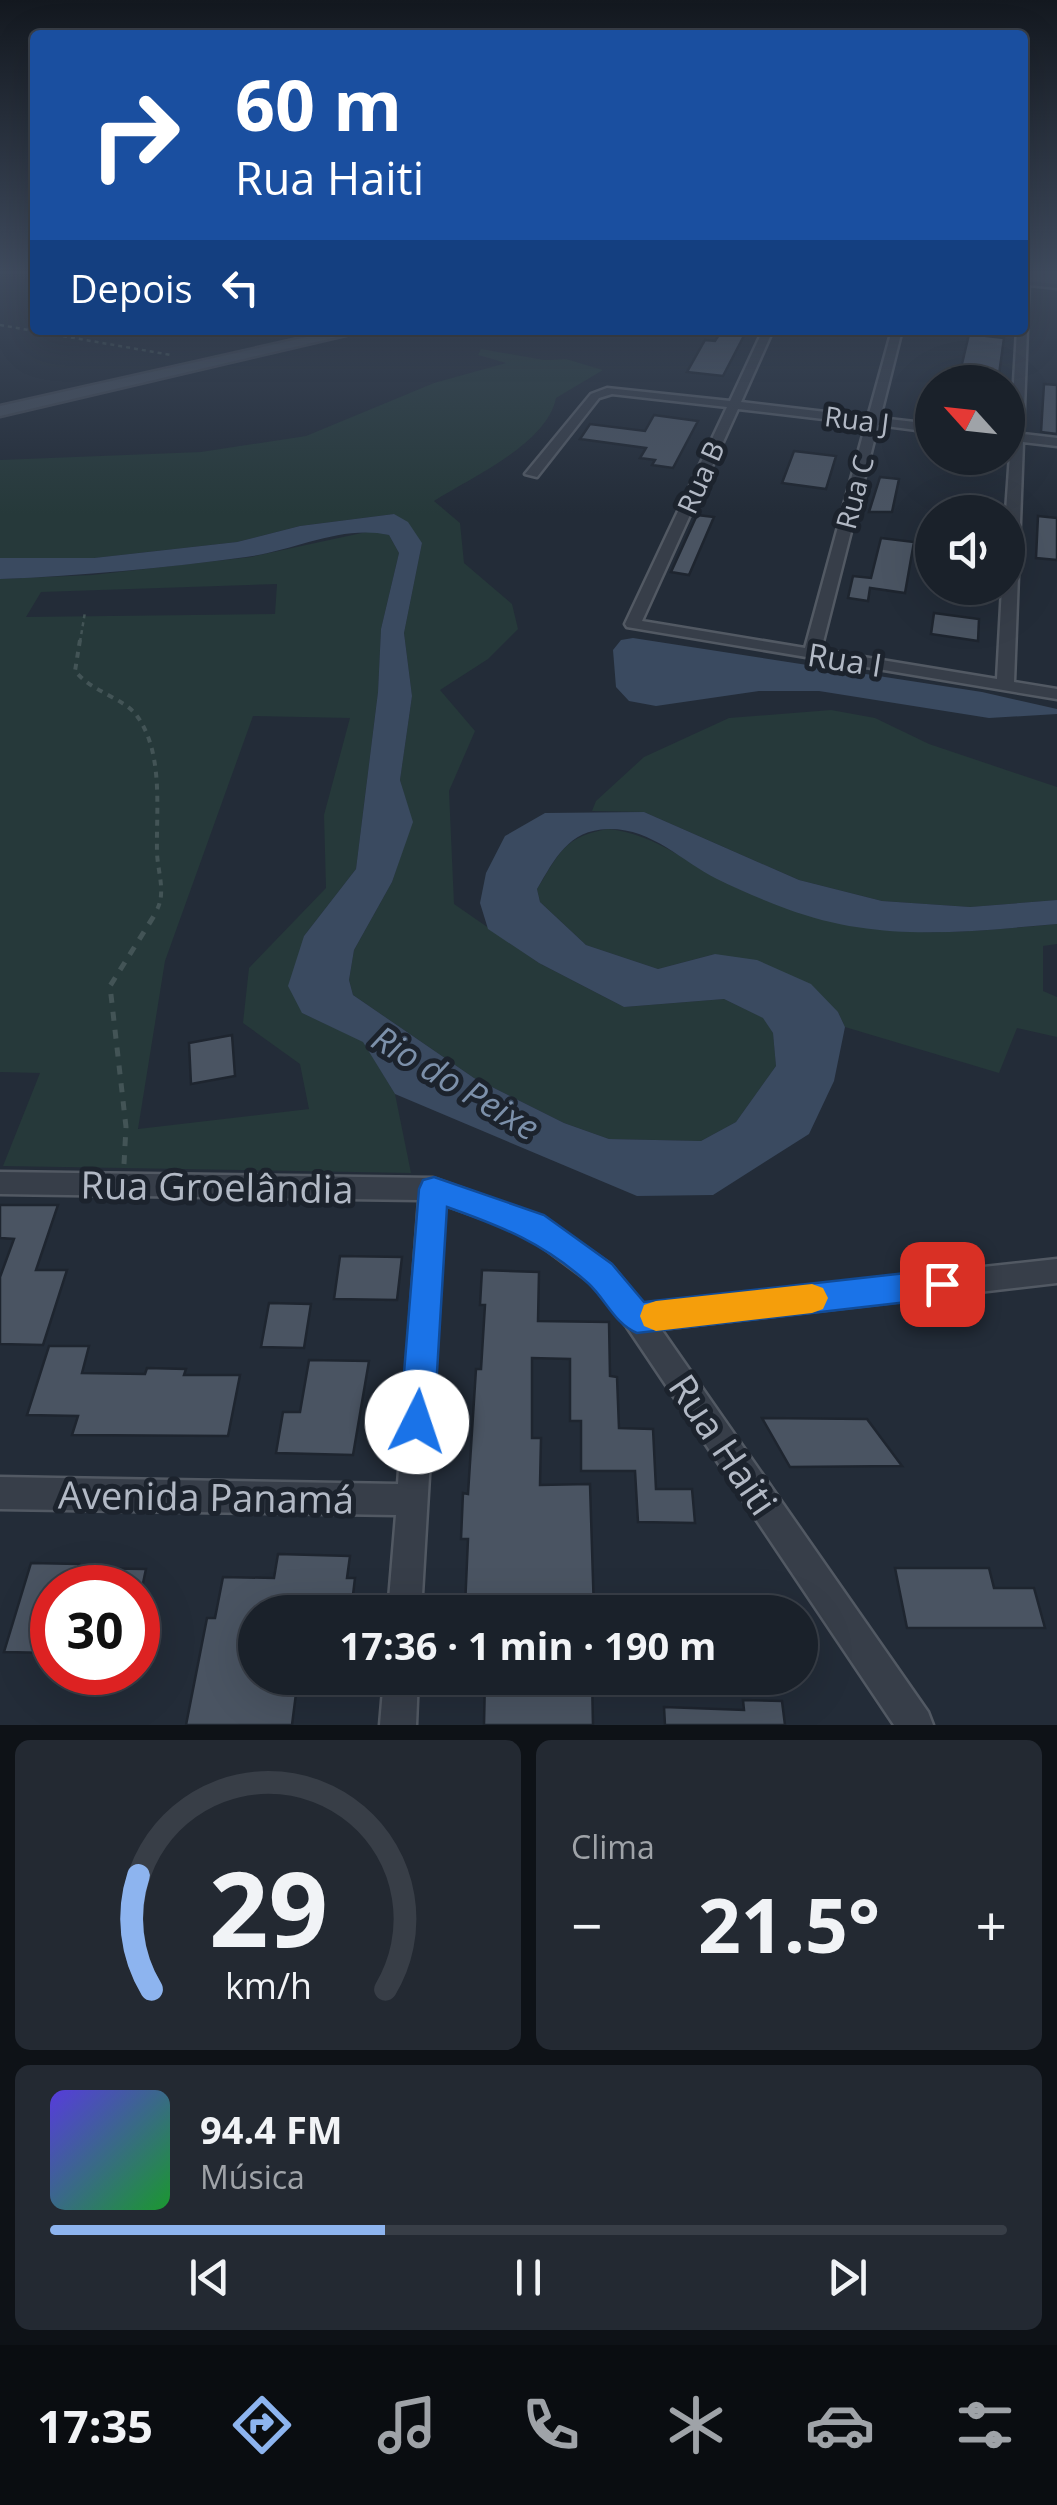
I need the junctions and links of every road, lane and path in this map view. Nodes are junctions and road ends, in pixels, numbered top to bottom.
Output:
1 (160, 354) edge
2 (258, 354) edge
3 (757, 354) edge
4 (891, 354) edge
5 (204, 366) junction
6 (732, 404) junction
7 (0, 411) edge
8 (873, 421) junction
9 (915, 426) edge
10 (1025, 438) edge
11 (1057, 442) edge
12 (532, 474) dead end
13 (1011, 475) edge
14 (85, 612) dead end
15 (633, 624) joint
16 (812, 653) junction
17 (1005, 685) junction
18 (1057, 694) edge
19 (0, 1182) edge
20 (122, 1184) junction
21 (434, 1189) junction
22 (1057, 1271) edge
23 (637, 1318) junction
24 (0, 1493) edge
25 (412, 1500) junction
26 (406, 1595) edge
27 (400, 1695) edge
28 (398, 1725) edge
29 (916, 1725) edge

1 - 5 path
2 - 5 street
3 - 6 street, Rua B
4 - 8 street, Rua C
5 - 7 street
6 - 8 street, Rua J
6 - 12 street, Rua J
6 - 15 street, Rua B
8 - 9 street, Rua J
8 - 16 street, Rua C
10 - 11 street
13 - 17 street
14 - 20 path
15 - 16 street, Rua I
16 - 17 street, Rua I
17 - 18 street, Rua I
19 - 20 street, Rua Groelândia
20 - 21 street, Rua Groelândia
21 - 23 street, Rua Haiti
21 - 25 street
22 - 23 street
23 - 29 street, Rua Haiti
24 - 25 street, Avenida Panamá
25 - 26 street
27 - 28 street

